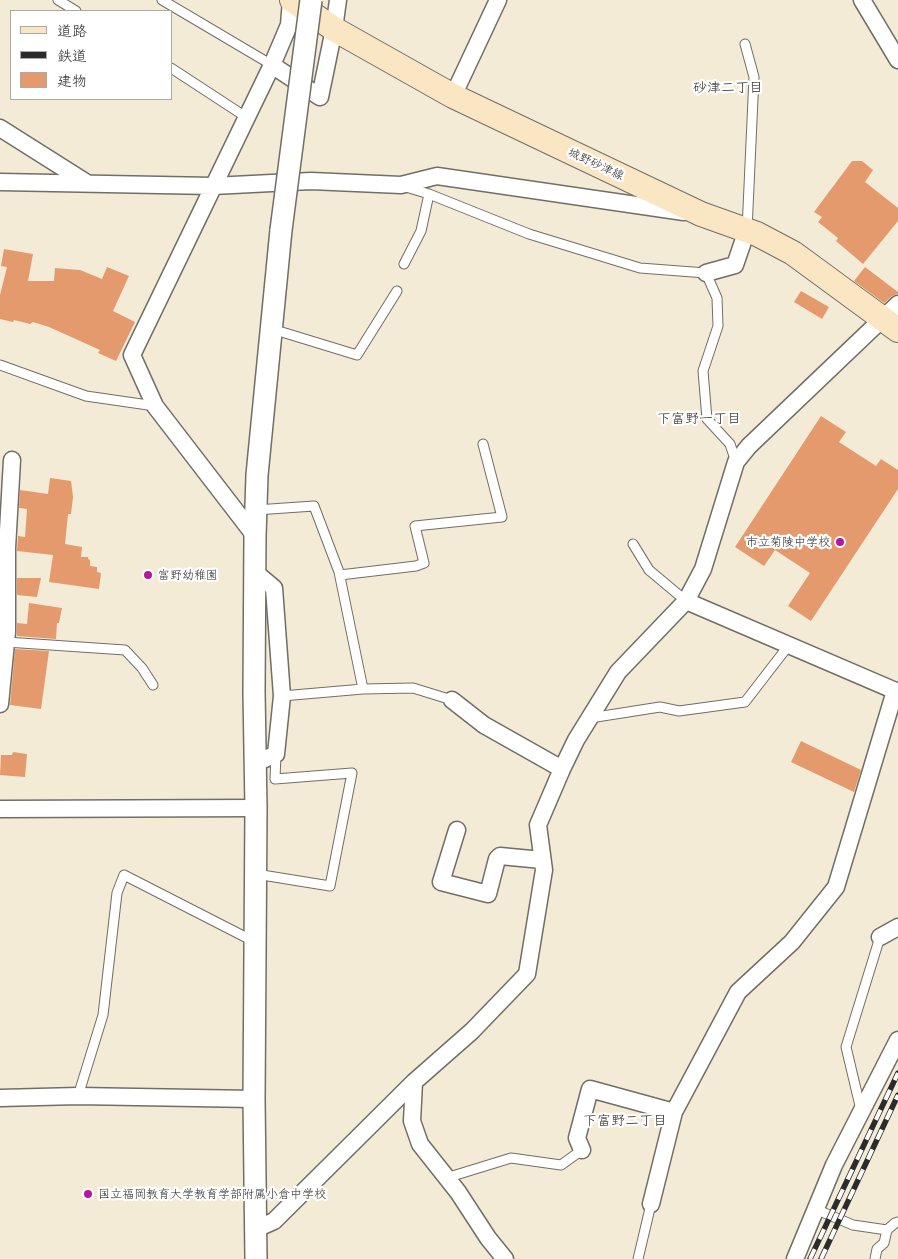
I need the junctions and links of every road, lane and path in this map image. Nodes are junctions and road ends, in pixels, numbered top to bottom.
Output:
1 (58, 0) edge
2 (162, 0) edge
3 (292, 0) edge
4 (311, 0) edge
5 (338, 0) edge
6 (498, 0) edge
7 (862, 0) edge
8 (74, 10) edge
9 (334, 29) junction
10 (745, 44) dead end
11 (898, 60) edge
12 (272, 65) junction
13 (172, 69) edge
14 (453, 96) junction
15 (246, 117) junction
16 (0, 128) edge
17 (0, 182) edge
18 (89, 184) junction
19 (402, 185) junction
20 (213, 186) junction
21 (428, 194) junction
22 (701, 214) junction
23 (747, 230) junction
24 (404, 264) dead end
25 (706, 273) junction
26 (397, 292) dead end
27 (893, 317) edge
28 (272, 328) junction
29 (0, 365) edge
30 (155, 406) junction
31 (483, 444) dead end
32 (12, 460) dead end
33 (736, 462) junction
34 (256, 510) junction
35 (255, 536) junction
36 (633, 544) dead end
37 (3, 547) edge
38 (255, 572) junction
39 (340, 575) junction
40 (686, 600) junction
41 (4, 635) edge
42 (789, 645) junction
43 (153, 685) dead end
44 (363, 689) junction
45 (897, 692) edge
46 (282, 696) junction
47 (452, 700) joint
48 (0, 704) edge
49 (590, 718) junction
50 (276, 754) junction
51 (256, 763) junction
52 (562, 769) junction
53 (0, 808) edge
54 (256, 808) junction
55 (456, 830) dead end
56 (542, 860) junction
57 (256, 874) junction
58 (898, 927) edge
59 (880, 937) joint
60 (255, 942) junction
61 (898, 1040) edge
62 (414, 1082) junction
63 (78, 1096) junction
64 (0, 1098) edge
65 (254, 1099) junction
66 (674, 1112) junction
67 (861, 1112) junction
68 (582, 1150) joint
69 (446, 1178) junction
70 (651, 1204) joint
71 (816, 1208) junction
72 (898, 1222) edge
73 (256, 1229) junction
74 (887, 1230) junction
75 (256, 1259) edge
76 (505, 1259) edge
77 (638, 1259) edge
78 (795, 1259) edge
79 (875, 1259) edge

1 - 8 lane
2 - 12 lane
3 - 9 main road, 城野砂津線
3 - 12 street
4 - 28 street, bridge
5 - 9 street
6 - 14 street
7 - 11 street
9 - 12 street
9 - 14 main road, 城野砂津線
10 - 23 lane
12 - 15 street
13 - 15 lane
14 - 22 main road, 城野砂津線
15 - 20 street
16 - 18 street
17 - 18 street
18 - 20 street
19 - 20 street
19 - 21 lane
19 - 22 street
20 - 30 street
21 - 24 lane
21 - 25 lane
22 - 23 main road, 城野砂津線
23 - 25 street
23 - 27 main road, 城野砂津線
25 - 33 lane
26 - 28 lane
27 - 33 street
28 - 34 street
29 - 30 lane
30 - 35 street
31 - 39 lane
32 - 37 street
33 - 40 street
34 - 35 street
34 - 39 lane
35 - 38 street
36 - 40 lane
37 - 41 street
38 - 46 street
38 - 51 street
39 - 44 lane
40 - 42 street
40 - 49 street
41 - 43 lane
41 - 48 street
42 - 45 street
42 - 49 lane
44 - 46 lane
44 - 47 lane
45 - 66 street
46 - 50 street
47 - 52 street
49 - 52 street
50 - 51 street
50 - 57 lane
51 - 54 street
52 - 56 street
53 - 54 street
54 - 57 street
55 - 56 street
56 - 62 street
57 - 60 street
58 - 59 street
59 - 67 lane
60 - 63 lane
60 - 65 street
61 - 67 street
62 - 69 street
62 - 73 street
63 - 64 street
63 - 65 street
65 - 73 street
66 - 68 street
66 - 70 street
67 - 71 street
68 - 69 lane
69 - 76 street
70 - 77 lane
71 - 74 lane
71 - 78 street
72 - 74 lane
73 - 75 street
74 - 79 lane

